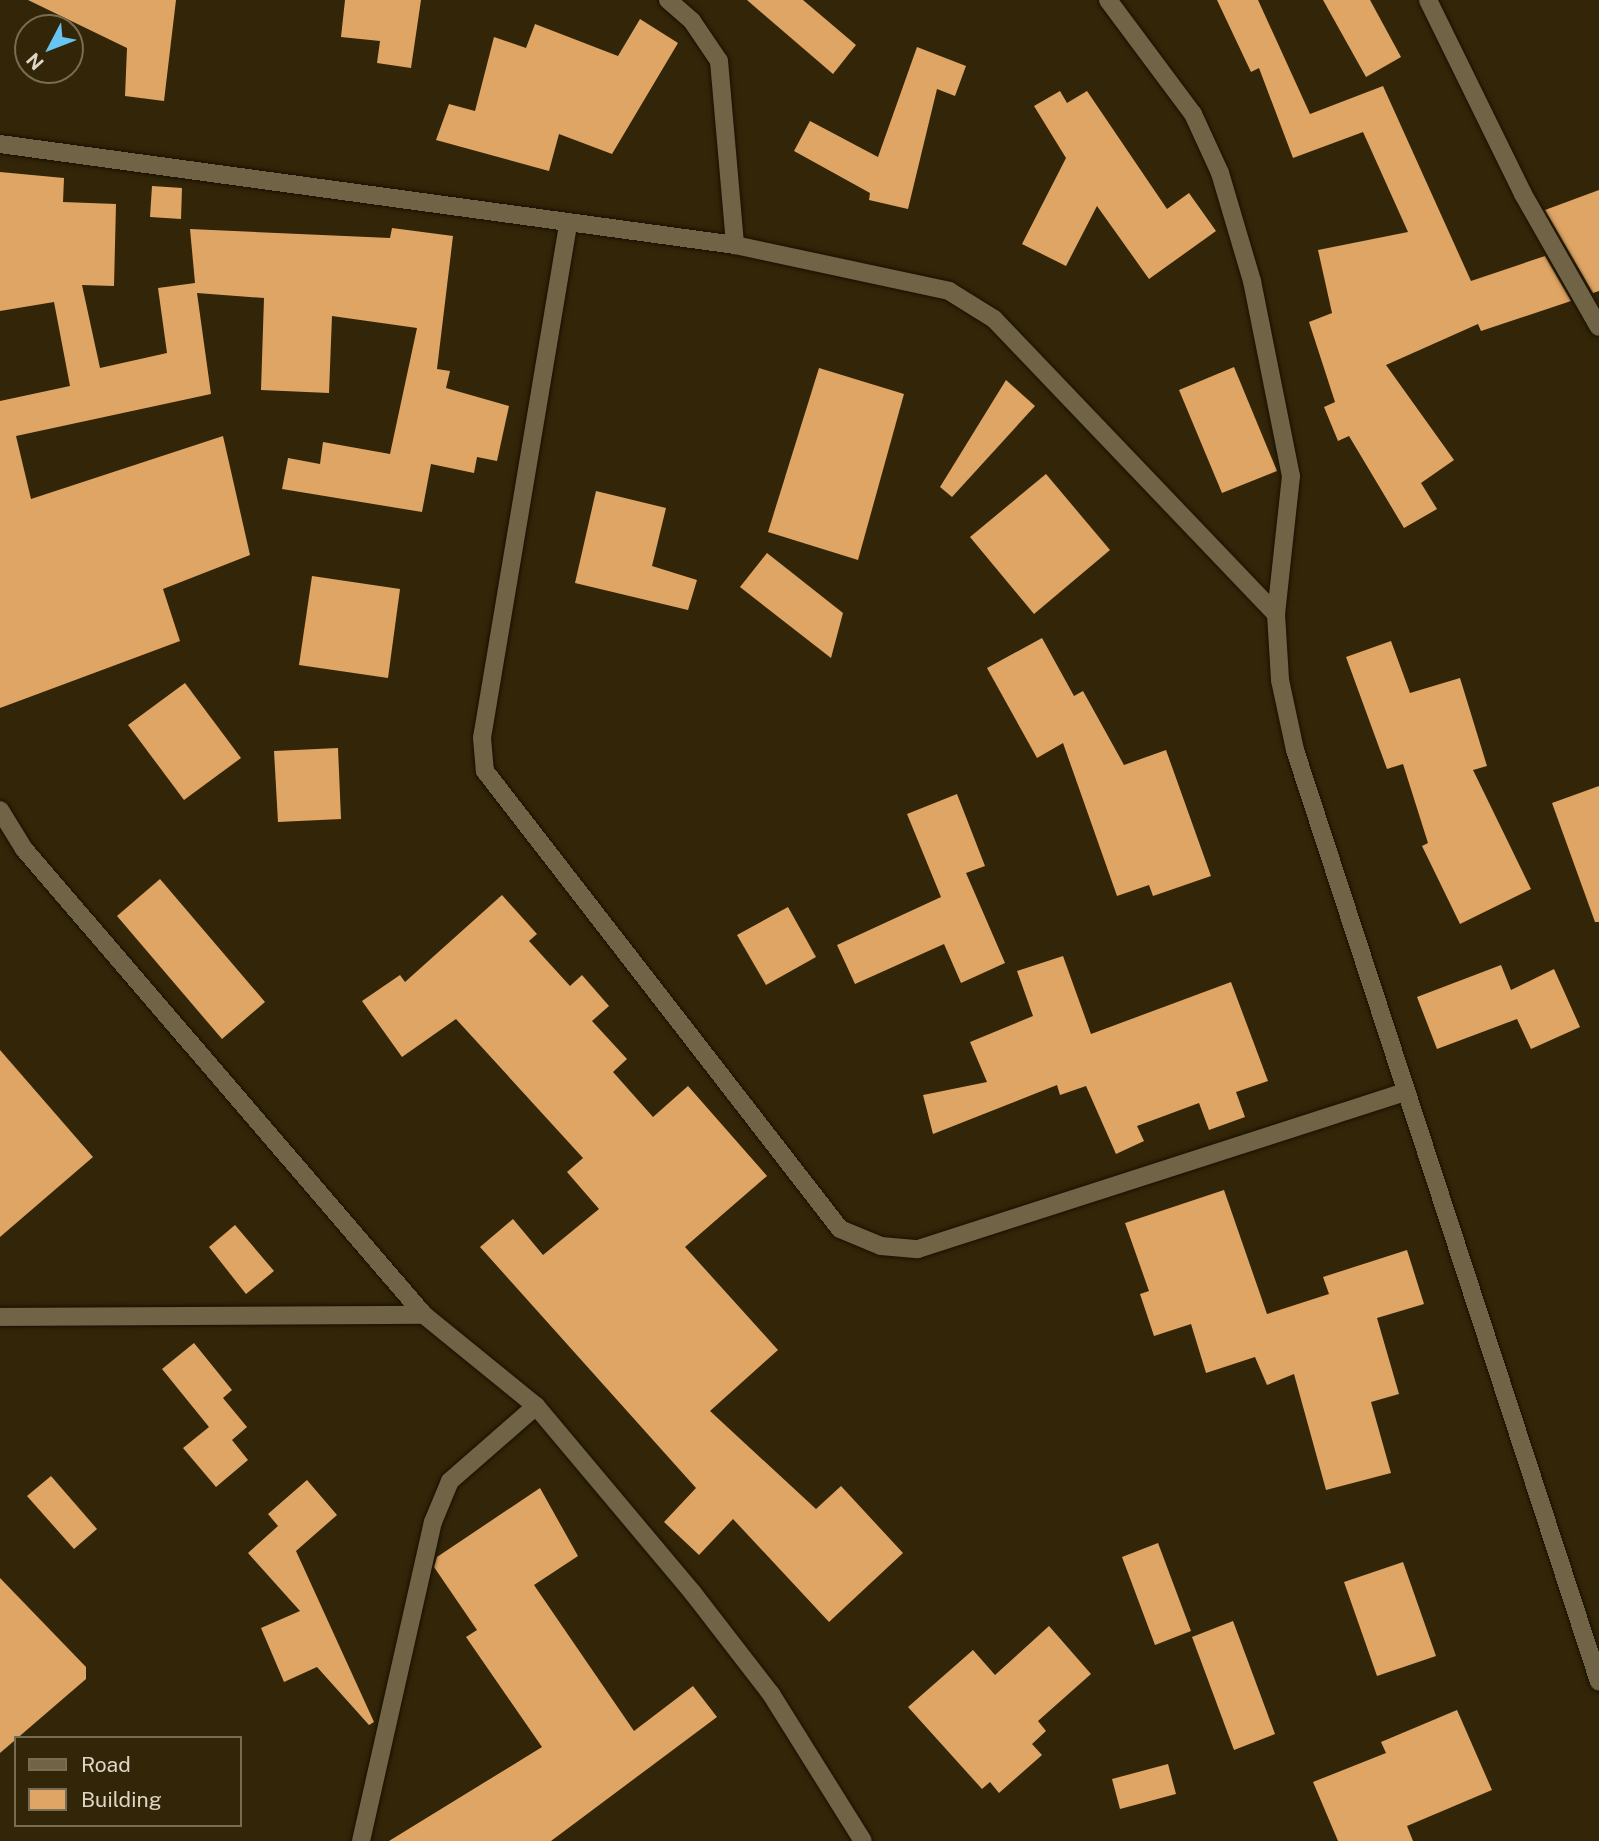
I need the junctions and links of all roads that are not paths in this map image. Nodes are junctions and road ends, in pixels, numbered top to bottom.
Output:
1 (668, 0) edge
2 (1108, 0) edge
3 (1429, 0) edge
4 (0, 144) edge
5 (568, 225) junction
6 (735, 245) junction
7 (1599, 327) edge
8 (1276, 614) junction
9 (0, 810) edge
10 (1405, 1092) junction
11 (424, 1315) junction
12 (0, 1317) edge
13 (536, 1406) junction
14 (1599, 1682) edge
15 (361, 1841) edge
16 (863, 1841) edge

1 - 6 street
2 - 8 street
3 - 7 street
4 - 5 street
5 - 6 street
5 - 10 street
6 - 8 street
8 - 10 street
9 - 11 street
10 - 14 street
11 - 12 street
11 - 13 street
13 - 15 street
13 - 16 street

